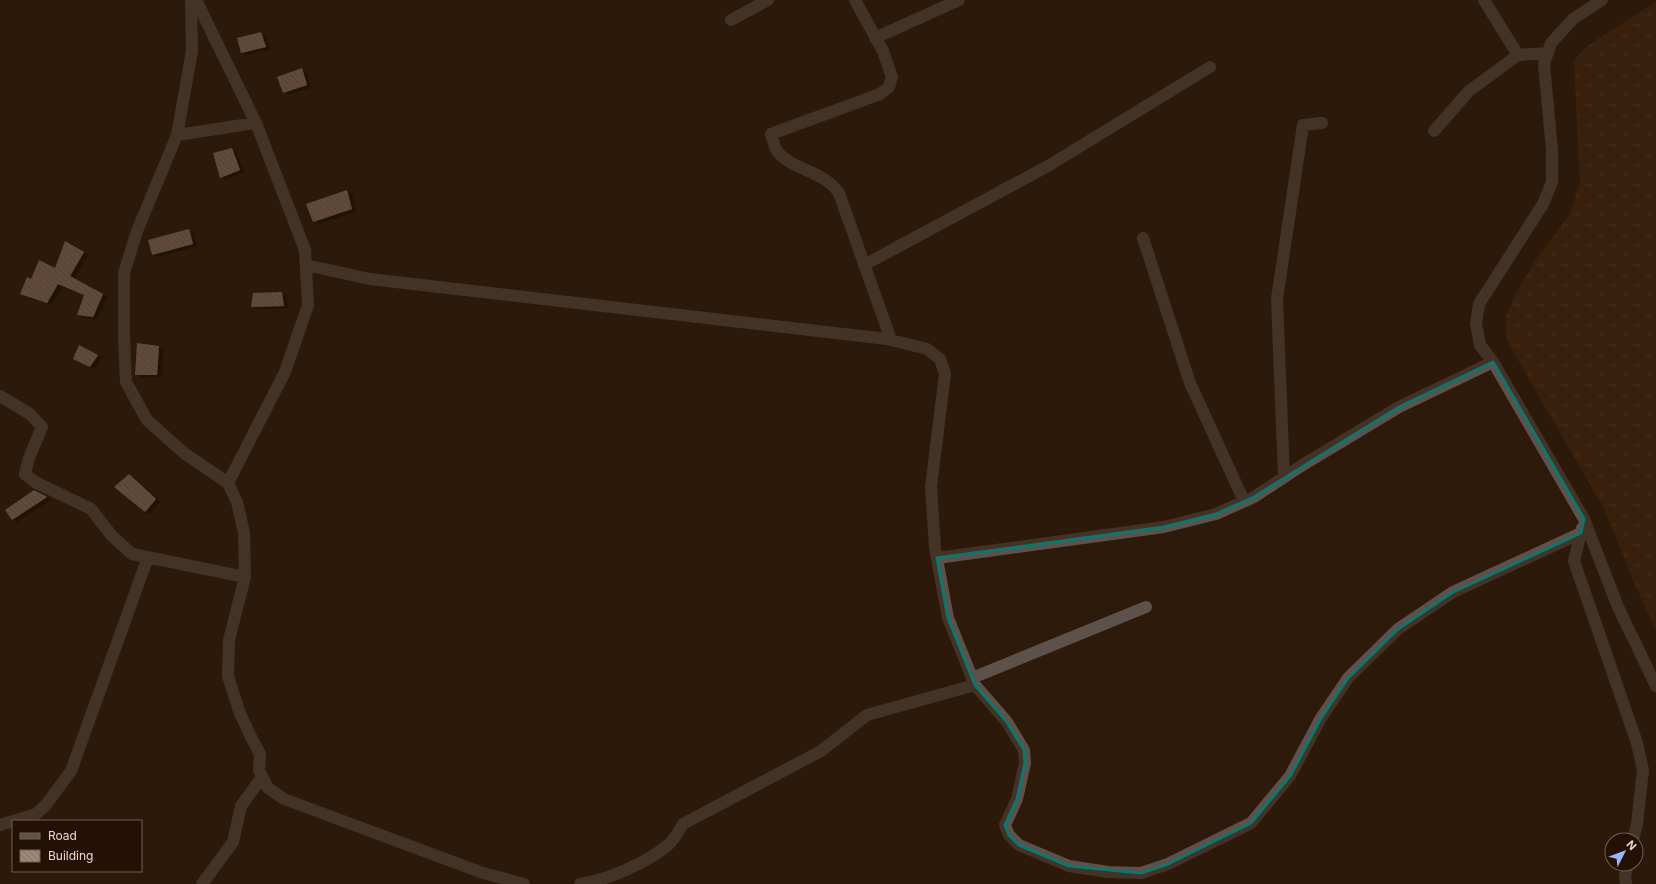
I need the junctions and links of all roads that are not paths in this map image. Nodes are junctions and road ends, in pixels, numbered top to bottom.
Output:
1 (190, 0) edge
2 (196, 0) edge
3 (768, 0) edge
4 (855, 0) edge
5 (959, 0) edge
6 (1484, 0) edge
7 (1602, 0) edge
8 (731, 20) dead end
9 (875, 38) junction
10 (1548, 53) junction
11 (1518, 55) junction
12 (1210, 68) dead end
13 (256, 123) junction
14 (1322, 123) dead end
15 (1434, 131) dead end
16 (178, 135) junction
17 (1143, 238) dead end
18 (306, 265) junction
19 (864, 266) junction
20 (891, 340) junction
21 (1493, 362) junction
22 (0, 396) edge
23 (1284, 477) junction
24 (228, 483) junction
25 (1244, 501) junction
26 (1584, 519) junction
27 (1581, 533) junction
28 (148, 557) junction
29 (937, 558) junction
30 (245, 577) junction
31 (1146, 607) dead end
32 (973, 681) junction
33 (1656, 686) edge
34 (262, 777) junction
35 (16, 820) edge
36 (12, 821) edge
37 (0, 825) edge
38 (1635, 832) edge
39 (1626, 872) edge
40 (202, 884) edge
41 (524, 884) edge
42 (580, 884) edge
43 (1626, 884) edge

1 - 16 street
2 - 13 street
3 - 8 street
4 - 9 street
5 - 9 street
6 - 11 street
7 - 10 street
9 - 19 street
10 - 11 street
10 - 21 street
11 - 15 street
12 - 19 street
13 - 16 street
13 - 18 street
14 - 23 street
16 - 24 street
17 - 25 street
18 - 20 street
18 - 24 street
19 - 20 street
20 - 29 street
21 - 23 street
21 - 26 street
22 - 28 street
23 - 25 street
24 - 30 street
25 - 29 street
26 - 27 street
26 - 33 street
27 - 32 street
27 - 38 street
28 - 30 street
28 - 35 street
29 - 32 street
30 - 34 street
31 - 32 street
32 - 42 street
34 - 40 street
34 - 41 street
36 - 37 street
39 - 43 street

